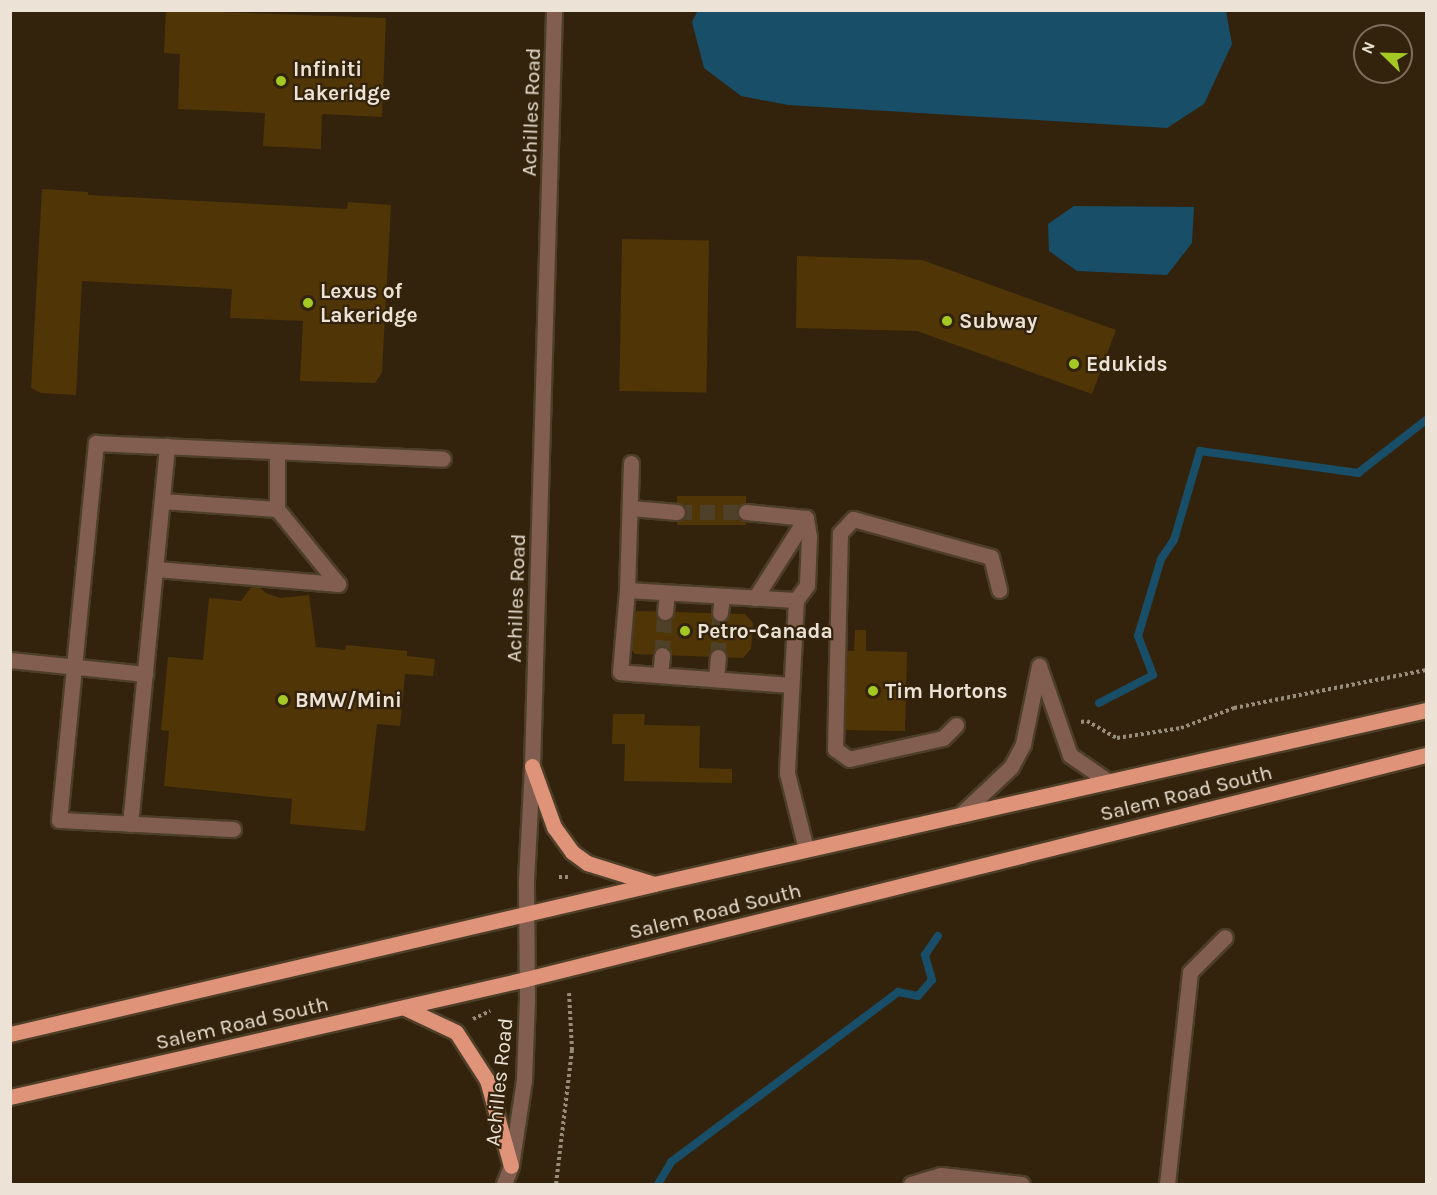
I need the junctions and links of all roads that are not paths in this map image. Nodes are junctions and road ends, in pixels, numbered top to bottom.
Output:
1 (554, 10) edge
2 (167, 446) junction
3 (277, 452) junction
4 (443, 459) dead end
5 (632, 463) dead end
6 (162, 501) junction
7 (631, 508) junction
8 (277, 509) junction
9 (677, 512) tunnel mouth
10 (746, 512) tunnel mouth
11 (806, 518) junction
12 (156, 569) junction
13 (627, 590) junction
14 (999, 590) dead end
15 (667, 593) junction
16 (722, 596) junction
17 (756, 598) junction
18 (796, 600) junction
19 (665, 612) tunnel mouth
20 (720, 614) tunnel mouth
21 (662, 655) tunnel mouth
22 (718, 657) tunnel mouth
23 (10, 660) edge
24 (74, 667) junction
25 (145, 674) junction
26 (660, 675) junction
27 (716, 679) junction
28 (791, 685) junction
29 (1426, 710) edge
30 (956, 726) dead end
31 (1426, 755) edge
32 (532, 766) junction
33 (1109, 782) junction
34 (960, 815) junction
35 (130, 824) junction
36 (233, 829) dead end
37 (806, 849) junction
38 (654, 884) junction
39 (525, 916) junction
40 (1225, 937) dead end
41 (526, 979) junction
42 (405, 1008) junction
43 (10, 1034) edge
44 (10, 1097) edge
45 (512, 1166) junction
46 (504, 1185) edge
47 (911, 1185) edge
48 (1022, 1185) edge
49 (1167, 1185) edge

1 - 32 street, Achilles Road
2 - 3 street
2 - 6 street
2 - 24 street
3 - 4 street
3 - 8 street
5 - 7 street
6 - 8 street
6 - 12 street
7 - 9 street
7 - 13 street
8 - 12 street
10 - 11 street
11 - 17 street
11 - 18 street
12 - 25 street
13 - 15 street
13 - 26 street
14 - 30 street
15 - 16 street
15 - 19 street
16 - 17 street
16 - 20 street
17 - 18 street
18 - 28 street
21 - 26 street
22 - 27 street
23 - 24 street
24 - 25 street
24 - 35 street
25 - 35 street
26 - 27 street
27 - 28 street
28 - 37 street
29 - 33 main road, Salem Road South
31 - 41 main road, Salem Road South
32 - 38 main road
32 - 39 street, Achilles Road
33 - 34 main road, Salem Road South
33 - 34 street
34 - 37 main road, Salem Road South
35 - 36 street
37 - 38 main road, Salem Road South
38 - 39 main road, Salem Road South
39 - 41 street, Achilles Road
39 - 43 main road, Salem Road South
40 - 49 street
41 - 42 main road, Salem Road South
41 - 45 street, Achilles Road
42 - 44 main road, Salem Road South
42 - 45 main road
45 - 46 street, Achilles Road
47 - 48 street

